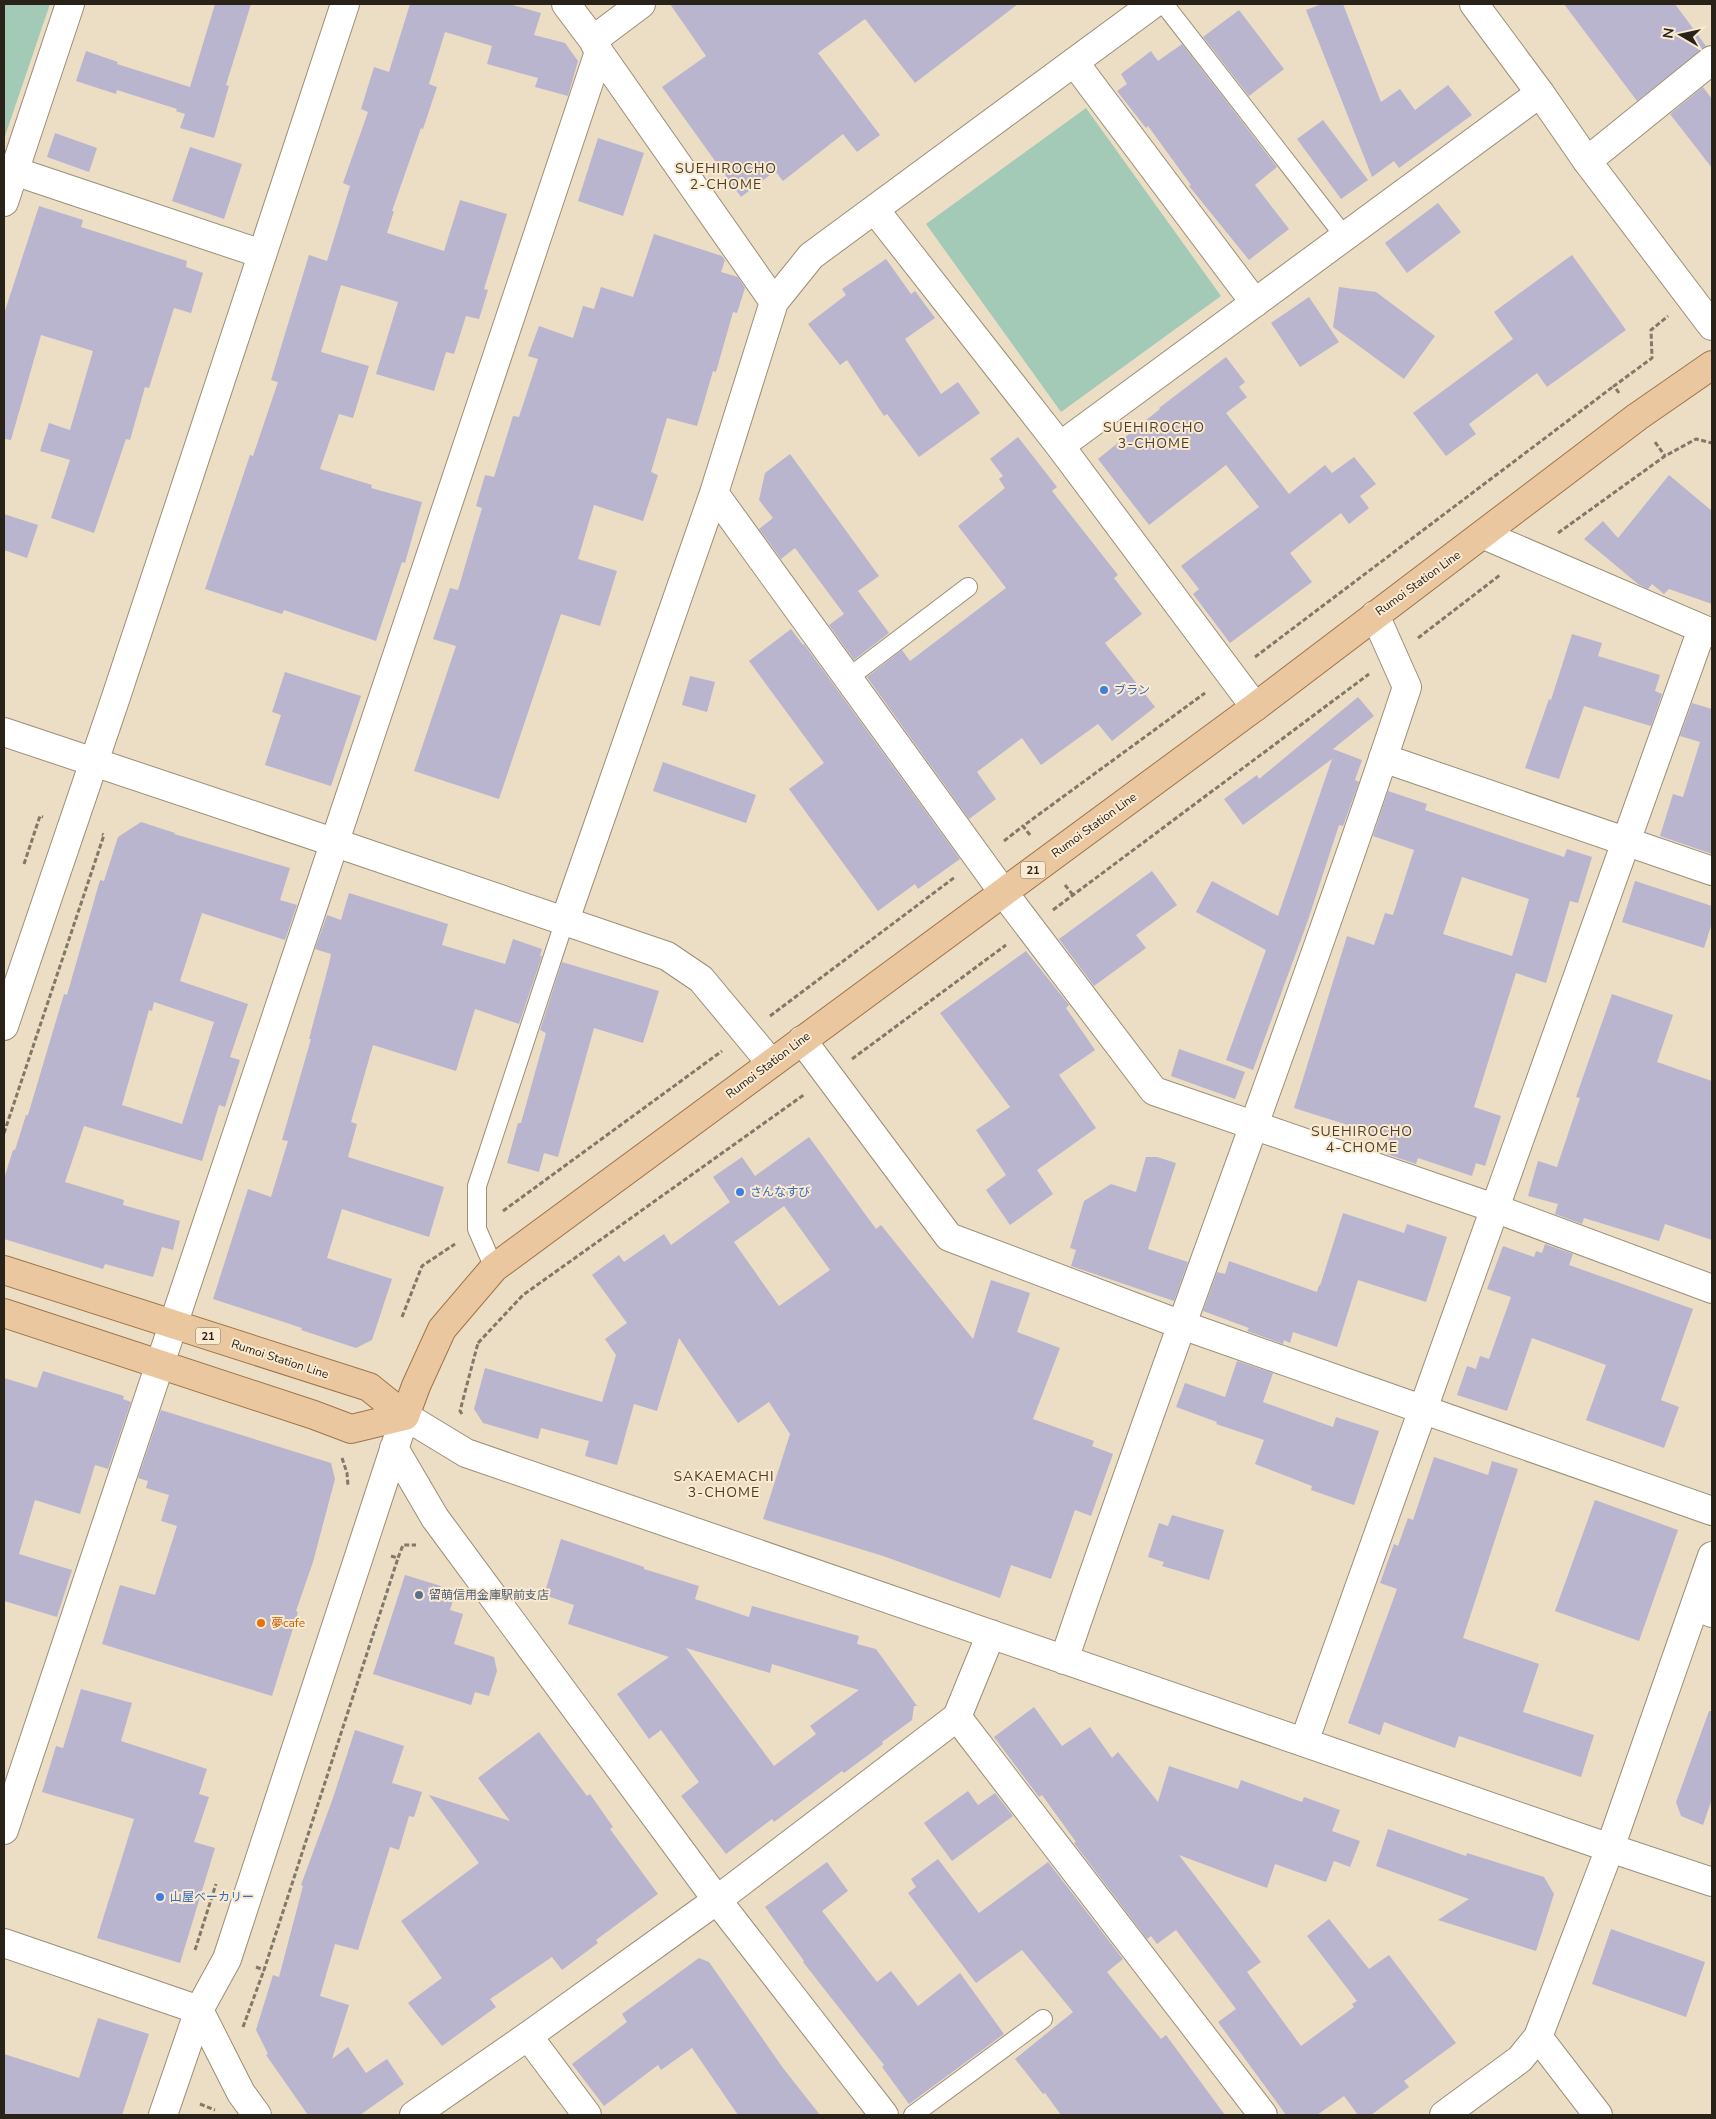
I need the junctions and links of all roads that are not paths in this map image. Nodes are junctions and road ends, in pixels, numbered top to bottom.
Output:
1 (70, 4) edge
2 (345, 4) edge
3 (566, 4) edge
4 (641, 4) edge
5 (1153, 4) edge
6 (1164, 4) edge
7 (1474, 4) edge
8 (596, 46) junction
9 (1712, 60) edge
10 (1074, 62) junction
11 (1540, 93) junction
12 (1586, 161) junction
13 (8, 181) edge
14 (875, 210) junction
15 (1345, 236) junction
16 (262, 254) junction
17 (774, 302) junction
18 (1255, 303) junction
19 (1712, 326) edge
20 (1712, 365) edge
21 (1060, 446) junction
22 (714, 493) junction
23 (1484, 535) junction
24 (968, 588) dead end
25 (1375, 615) junction
26 (1707, 631) edge
27 (848, 678) junction
28 (1255, 707) junction
29 (4, 732) edge
30 (1383, 758) junction
31 (94, 763) junction
32 (1626, 840) junction
33 (333, 842) junction
34 (1712, 871) edge
35 (1003, 892) junction
36 (565, 920) junction
37 (4, 1026) edge
38 (802, 1040) junction
39 (771, 1063) junction
40 (1255, 1126) junction
41 (1494, 1208) junction
42 (494, 1268) junction
43 (4, 1270) edge
44 (1712, 1289) edge
45 (4, 1314) edge
46 (172, 1324) junction
47 (1182, 1325) junction
48 (159, 1364) junction
49 (1423, 1409) junction
50 (405, 1416) junction
51 (394, 1448) junction
52 (1712, 1511) edge
53 (1712, 1556) edge
54 (1703, 1609) edge
55 (991, 1634) junction
56 (1064, 1660) junction
57 (957, 1717) junction
58 (1304, 1742) junction
59 (4, 1830) edge
60 (1610, 1848) junction
61 (1712, 1882) edge
62 (717, 1900) junction
63 (4, 1943) edge
64 (199, 2010) junction
65 (1043, 2019) dead end
66 (528, 2036) junction
67 (1538, 2037) junction
68 (163, 2115) edge
69 (256, 2115) edge
70 (414, 2115) edge
71 (588, 2115) edge
72 (884, 2115) edge
73 (913, 2115) edge
74 (1263, 2115) edge
75 (1444, 2115) edge
76 (1598, 2115) edge

1 - 13 street
2 - 16 street
3 - 8 street
4 - 8 street
5 - 10 street
6 - 15 lane
7 - 11 street
8 - 17 street
8 - 33 street
9 - 12 street
10 - 14 street
10 - 18 street
11 - 12 street
11 - 15 street
12 - 19 street
13 - 16 street
14 - 17 street
14 - 21 street
15 - 18 street
16 - 31 street
17 - 22 street
18 - 21 street
20 - 23 main road, Rumoi Station Line / 21
21 - 28 street
22 - 27 street
22 - 36 street
23 - 25 main road, Rumoi Station Line / 21
23 - 26 street
24 - 27 lane
25 - 28 main road, Rumoi Station Line / 21
25 - 30 street
26 - 32 street
27 - 35 street
28 - 35 main road, Rumoi Station Line / 21
29 - 31 street
30 - 32 street
30 - 40 street
31 - 33 street
31 - 37 street
32 - 34 street
32 - 41 street
33 - 36 street
33 - 46 street
35 - 38 main road, Rumoi Station Line / 21
35 - 40 street
36 - 39 street
36 - 42 lane
38 - 39 main road, Rumoi Station Line / 21
38 - 47 street
39 - 42 main road, Rumoi Station Line / 21
40 - 41 street
40 - 47 street
41 - 44 street
41 - 49 street
42 - 50 main road, Rumoi Station Line / 21
43 - 46 main road, Rumoi Station Line / 21
45 - 48 main road
46 - 48 street
46 - 50 main road, Rumoi Station Line / 21
47 - 49 street
47 - 56 street
48 - 50 main road
48 - 59 street
49 - 52 street
49 - 58 street
50 - 51 street
50 - 55 street
51 - 62 street
51 - 64 street
53 - 54 street
54 - 60 street
55 - 56 street
55 - 57 street
56 - 58 street
57 - 62 street
57 - 74 street
58 - 60 street
60 - 61 street
60 - 67 street
62 - 66 street
62 - 72 street
63 - 64 street
64 - 68 street
64 - 69 street
65 - 73 lane
66 - 70 street
66 - 71 street
67 - 75 street
67 - 76 street

